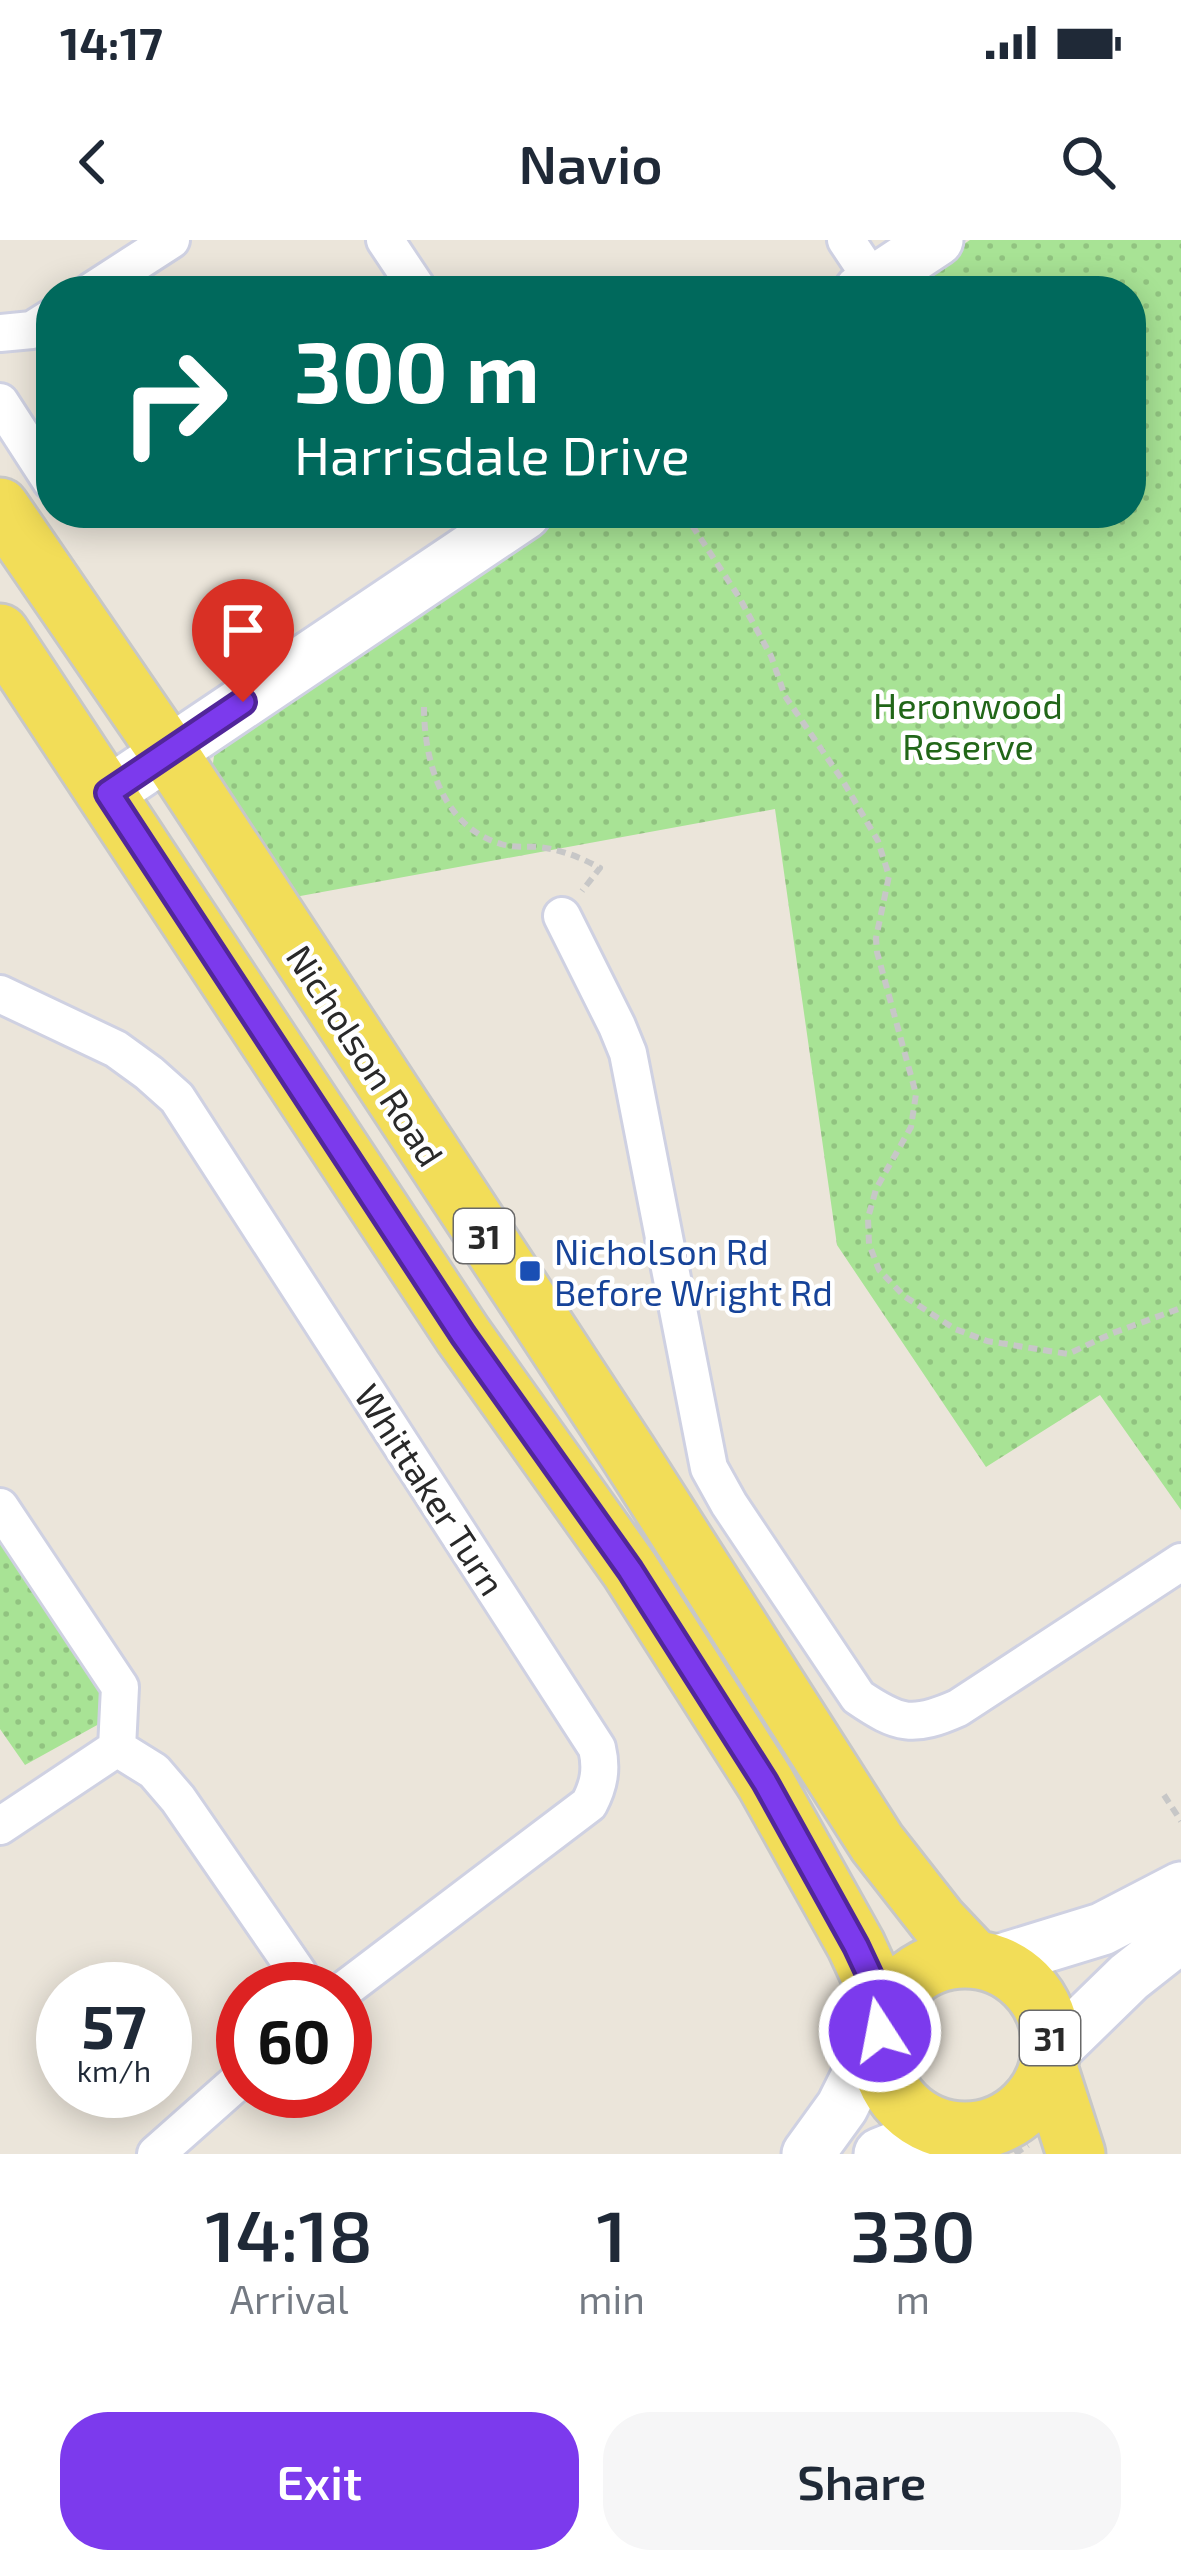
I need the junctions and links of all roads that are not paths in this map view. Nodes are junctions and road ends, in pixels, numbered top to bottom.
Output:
1 (171, 240) edge
2 (385, 240) edge
3 (937, 240) edge
4 (860, 271) edge
5 (115, 276) edge
6 (409, 276) edge
7 (36, 327) edge
8 (0, 333) edge
9 (0, 402) edge
10 (36, 458) edge
11 (0, 507) edge
12 (503, 528) edge
13 (0, 633) edge
14 (168, 752) junction
15 (108, 793) junction
16 (562, 916) road end
17 (0, 994) edge
18 (0, 1507) edge
19 (1181, 1562) edge
20 (118, 1748) junction
21 (0, 1826) edge
22 (1181, 1888) edge
23 (1181, 1936) edge
24 (982, 1961) junction
25 (290, 1962) edge
26 (372, 1969) edge
27 (883, 2020) junction
28 (1049, 2060) junction
29 (216, 2101) edge
30 (961, 2137) edge
31 (156, 2154) edge
32 (808, 2154) edge
33 (880, 2154) edge
34 (1076, 2154) edge

1 - 5 street
2 - 6 street
3 - 4 street
7 - 8 street
9 - 10 street
11 - 14 main road, Nicholson Road / 31
12 - 14 street
13 - 15 main road, Nicholson Road / 31
14 - 15 street
14 - 24 main road, Nicholson Road / 31
15 - 27 main road, Nicholson Road / 31
16 - 19 street
17 - 26 street, Whittaker Turn
18 - 20 street
20 - 21 street
20 - 25 street
22 - 24 street
23 - 28 street
24 - 27 main road
24 - 28 main road, Nicholson Road / 31
27 - 30 main road, Nicholson Road / 31
27 - 32 street
28 - 30 main road, 31
28 - 34 main road, Nicholson Road / 31
29 - 31 street
30 - 33 street

